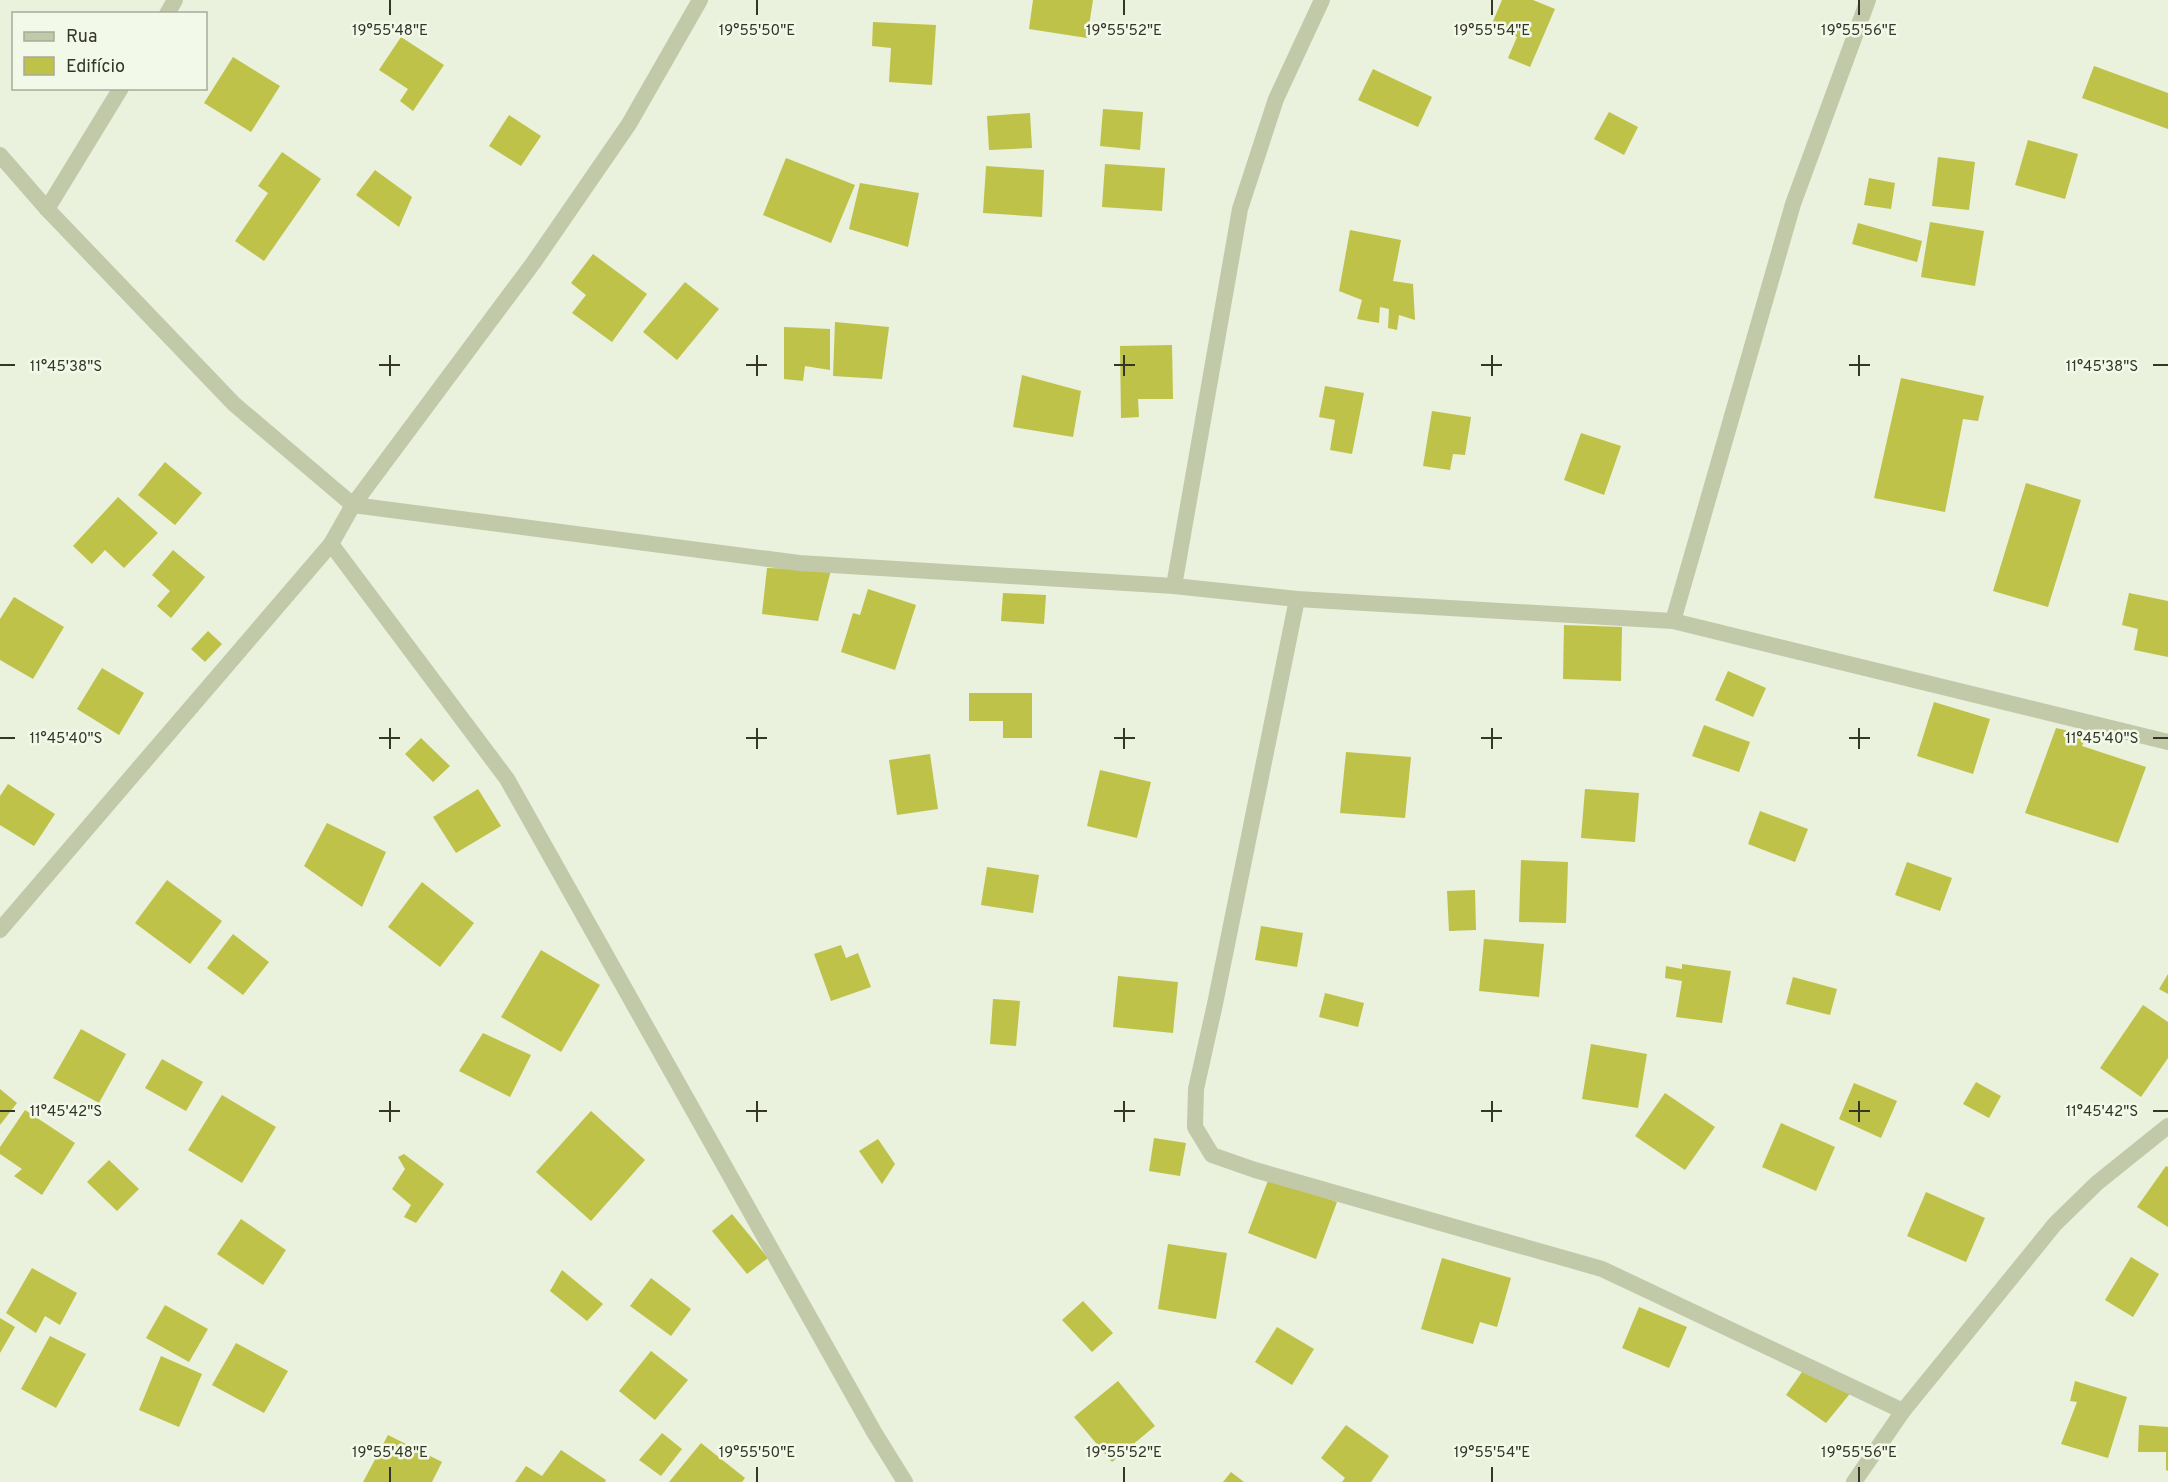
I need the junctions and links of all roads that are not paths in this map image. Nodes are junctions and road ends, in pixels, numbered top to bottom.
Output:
1 (700, 0) edge
2 (1322, 0) edge
3 (1868, 0) edge
4 (120, 90) edge
5 (0, 155) edge
6 (47, 209) junction
7 (353, 505) junction
8 (331, 544) junction
9 (1174, 586) junction
10 (1297, 598) junction
11 (1673, 621) junction
12 (2168, 742) edge
13 (0, 930) edge
14 (2168, 1125) edge
15 (1903, 1411) junction
16 (905, 1482) edge
17 (1854, 1482) edge

1 - 7 street
2 - 9 street
3 - 11 street
4 - 6 street
5 - 6 street
6 - 7 street
7 - 8 street
7 - 9 street
8 - 13 street
8 - 16 street
9 - 10 street
10 - 11 street
10 - 15 street
11 - 12 street
14 - 15 street
15 - 17 street

